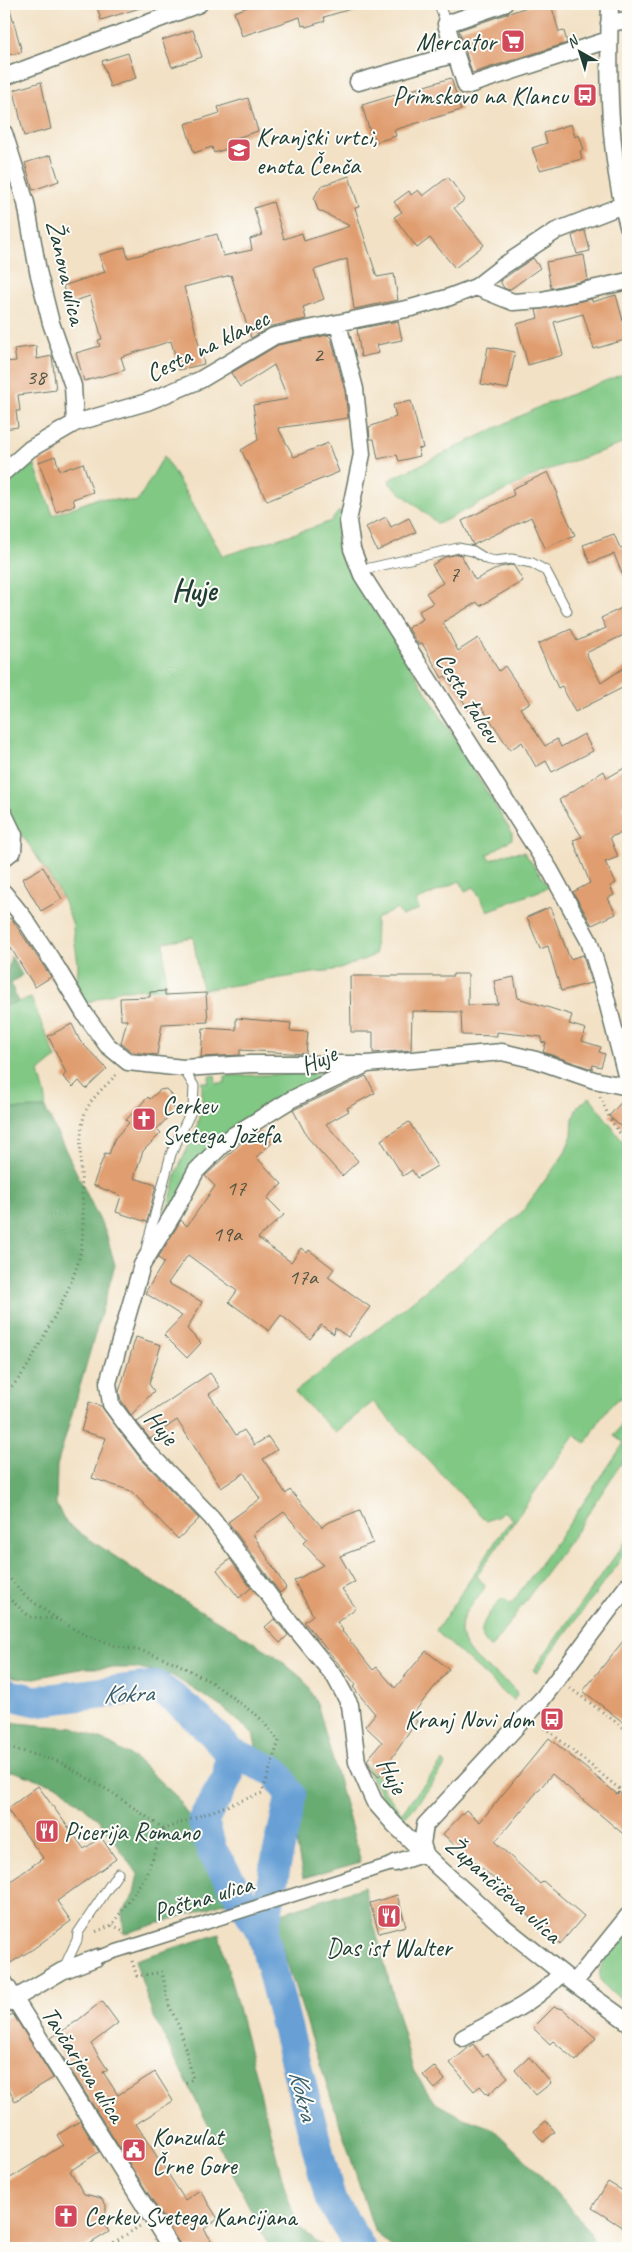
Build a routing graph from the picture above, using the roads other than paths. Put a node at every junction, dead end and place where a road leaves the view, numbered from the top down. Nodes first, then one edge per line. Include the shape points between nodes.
1 (199, 4) edge
2 (440, 4) edge
3 (504, 4) edge
4 (610, 4) edge
5 (628, 20) edge
6 (609, 23) junction
7 (446, 24) junction
8 (608, 40) junction
9 (455, 54) junction
10 (4, 77) edge
11 (358, 82) dead end
12 (4, 133) edge
13 (625, 204) edge
14 (628, 226) edge
15 (628, 281) edge
16 (476, 287) junction
17 (338, 324) junction
18 (75, 423) junction
19 (4, 472) edge
20 (361, 570) junction
21 (568, 610) dead end
22 (4, 814) edge
23 (4, 858) edge
24 (4, 893) edge
25 (367, 1064) junction
26 (183, 1068) junction
27 (628, 1085) edge
28 (142, 1265) junction
29 (628, 1586) edge
30 (425, 1853) junction
31 (395, 1863) joint
32 (118, 1873) dead end
33 (628, 1916) edge
34 (98, 1957) joint
35 (62, 1971) junction
36 (567, 1978) junction
37 (4, 1982) edge
38 (9, 2002) edge
39 (628, 2022) edge
40 (463, 2038) dead end
41 (171, 2248) edge

1 - 10 street
2 - 7 lane
3 - 7 street
4 - 6 street
5 - 6 street
6 - 8 street
7 - 9 street
8 - 9 street via 466,86
8 - 13 street via 611,132
9 - 11 street
12 - 18 street, Žanova ulica via 26,203 51,323 73,386
13 - 14 street
13 - 16 street, Cesta na klanec via 556,231
15 - 16 street via 542,300 513,302
16 - 17 street, Cesta na klanec via 411,308
17 - 18 street, Cesta na klanec via 274,336 200,380 147,402
17 - 20 street, Cesta talcev via 355,389 362,454 348,521 352,549
18 - 19 street, Cesta na klanec via 30,449
20 - 21 lane via 458,548 495,561 511,559 525,562 546,572
20 - 27 street, Cesta talcev via 550,870 589,941
22 - 23 street via 14,835 13,851
24 - 26 street, Huje via 24,918 107,1045 128,1062
25 - 26 street, Huje via 250,1064
25 - 27 street, Huje via 502,1052 594,1080
25 - 28 street, Huje via 292,1099 229,1138 196,1171
26 - 28 lane via 194,1086 193,1107 171,1154
28 - 30 street, Huje via 108,1384 111,1404 148,1452 212,1518 335,1677 350,1705 357,1762 374,1801
29 - 30 street, Župančičeva ulica via 530,1714 425,1825 422,1844
30 - 31 street, Poštna ulica
30 - 36 street, Župančičeva ulica via 504,1927
31 - 34 street, Poštna ulica, bridge
32 - 35 lane via 83,1925
33 - 36 street, Župančičeva ulica
34 - 35 street, Poštna ulica
35 - 38 street, Poštna ulica
36 - 39 street
36 - 40 street, Župančičeva ulica
37 - 38 street, Tavčarjeva ulica
38 - 41 street, Tavčarjeva ulica

